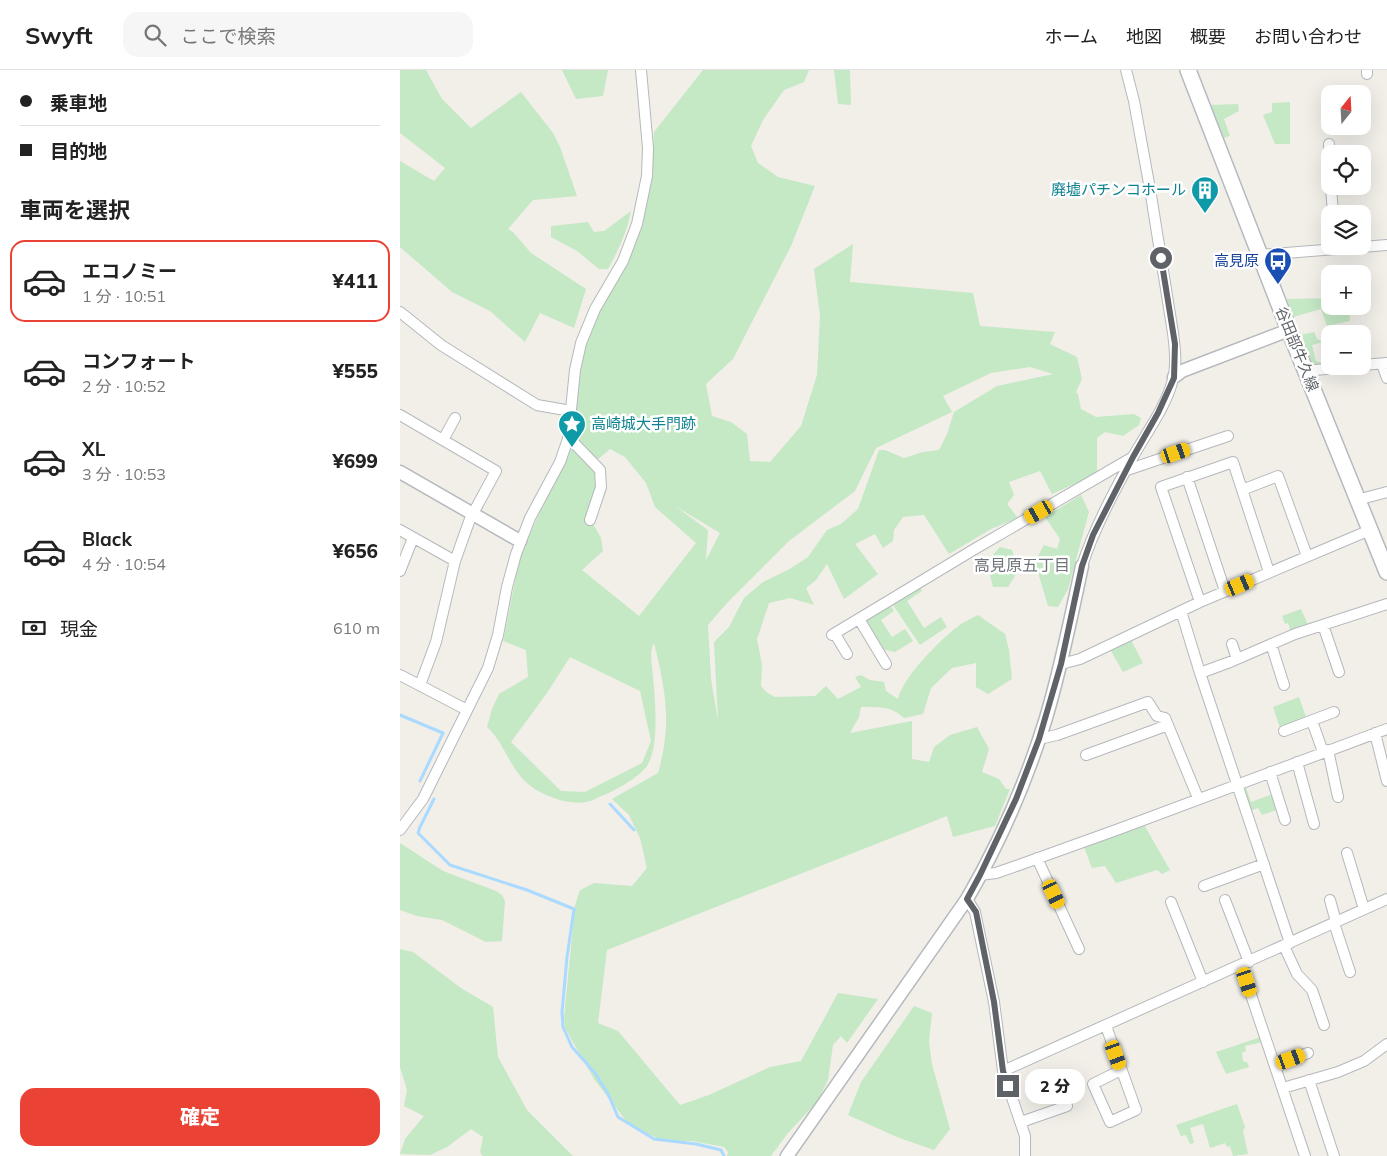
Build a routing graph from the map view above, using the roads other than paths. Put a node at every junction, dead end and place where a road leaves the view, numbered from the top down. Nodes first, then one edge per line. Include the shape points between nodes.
1 (641, 70) edge
2 (1126, 70) edge
3 (1188, 70) edge
4 (1387, 246) edge
5 (1371, 247) edge
6 (1321, 249) edge
7 (1260, 255) junction
8 (400, 312) edge
9 (1289, 330) junction
10 (1384, 363) edge
11 (1371, 364) edge
12 (1321, 369) edge
13 (1306, 370) junction
14 (1174, 378) junction
15 (1387, 378) edge
16 (571, 411) junction
17 (400, 415) edge
18 (455, 418) dead end
19 (1228, 436) dead end
20 (568, 439) junction
21 (443, 440) junction
22 (1133, 457) junction
23 (1127, 470) junction
24 (400, 472) edge
25 (1187, 478) junction
26 (1242, 490) junction
27 (1387, 492) edge
28 (1357, 500) junction
29 (472, 514) junction
30 (590, 520) dead end
31 (400, 530) edge
32 (1370, 530) junction
33 (413, 538) junction
34 (520, 541) junction
35 (1308, 556) junction
36 (456, 562) junction
37 (1082, 566) joint
38 (400, 571) edge
39 (1269, 572) junction
40 (1387, 572) edge
41 (1225, 591) junction
42 (1200, 602) junction
43 (1387, 604) edge
44 (1181, 611) junction
45 (859, 619) junction
46 (1323, 625) junction
47 (1232, 644) dead end
48 (1271, 644) junction
49 (847, 654) dead end
50 (1237, 659) junction
51 (886, 664) dead end
52 (1061, 664) junction
53 (1339, 672) dead end
54 (1200, 673) junction
55 (400, 675) edge
56 (420, 685) junction
57 (1284, 685) dead end
58 (468, 710) junction
59 (1334, 712) dead end
60 (1312, 721) junction
61 (1168, 725) junction
62 (1387, 728) edge
63 (1284, 731) dead end
64 (1376, 733) junction
65 (1039, 739) junction
66 (1326, 751) junction
67 (1086, 755) dead end
68 (1297, 762) junction
69 (1270, 772) junction
70 (1387, 781) edge
71 (1236, 784) junction
72 (1338, 796) dead end
73 (1198, 798) junction
74 (1285, 820) dead end
75 (1314, 824) dead end
76 (400, 830) edge
77 (1347, 853) dead end
78 (1037, 858) junction
79 (1264, 864) junction
80 (980, 875) junction
81 (1204, 886) dead end
82 (967, 899) junction
83 (1387, 899) edge
84 (1225, 900) dead end
85 (1330, 900) dead end
86 (1171, 902) dead end
87 (1364, 910) junction
88 (1335, 923) junction
89 (1287, 944) junction
90 (1079, 949) dead end
91 (1245, 964) junction
92 (1350, 972) dead end
93 (1204, 982) junction
94 (1324, 1025) dead end
95 (1106, 1026) junction
96 (1387, 1044) edge
97 (1308, 1053) dead end
98 (1274, 1065) junction
99 (1122, 1070) junction
100 (1003, 1071) junction
101 (1309, 1080) junction
102 (1283, 1088) junction
103 (1067, 1106) dead end
104 (1021, 1122) junction
105 (787, 1156) edge
106 (1026, 1156) edge
107 (1305, 1156) edge
108 (1334, 1156) edge

1 - 16 street via 648,148 642,207 626,253 595,309 581,343 574,370
2 - 14 street via 1150,189 1173,333
3 - 7 main road, 谷田部牛久線
4 - 5 street
6 - 7 street
7 - 9 main road, 谷田部牛久線
8 - 16 street via 441,345 537,405
9 - 13 main road, 谷田部牛久線
9 - 14 street via 1182,371
10 - 11 street
10 - 15 street
12 - 13 street
13 - 28 main road, 谷田部牛久線
14 - 22 street
16 - 20 street
17 - 21 street
18 - 21 street
19 - 23 street
20 - 30 street via 600,470 601,486
20 - 34 street via 560,462
21 - 29 street via 496,471
22 - 23 street
22 - 45 street
23 - 37 street via 1093,535
24 - 29 street
25 - 26 street via 1233,462
25 - 41 street
25 - 42 street via 1161,487
26 - 35 street via 1278,476
26 - 39 street
27 - 28 street
28 - 32 main road, 谷田部牛久線
29 - 34 street
29 - 36 street
31 - 33 street
32 - 35 street
32 - 40 main road, 谷田部牛久線
33 - 36 street
33 - 38 street
34 - 58 street via 492,656
35 - 39 street
36 - 56 street via 436,642
37 - 52 street
39 - 41 street
41 - 42 street
42 - 44 street
43 - 46 street
44 - 52 street via 1080,659
44 - 54 street
45 - 49 street via 834,634
45 - 51 street
46 - 48 street
46 - 53 street
47 - 50 street
48 - 50 street
48 - 57 street
50 - 54 street
52 - 65 street
54 - 71 street
55 - 56 street
56 - 58 street
58 - 76 street via 423,799
59 - 60 street
60 - 63 street
60 - 66 street
61 - 65 street via 1148,702
61 - 67 street
61 - 73 street
62 - 64 street
64 - 66 street
64 - 70 street
65 - 80 street via 1016,799
66 - 68 street
66 - 72 street
68 - 69 street
68 - 75 street
69 - 71 street
69 - 74 street
71 - 73 street
71 - 79 street
73 - 78 street
77 - 87 street
78 - 80 street via 996,873
78 - 90 street
79 - 81 street
79 - 89 street
80 - 82 street
82 - 100 street via 976,912 994,1002
82 - 105 street
83 - 87 street
84 - 91 street
85 - 88 street
86 - 93 street
87 - 88 street
88 - 89 street
88 - 92 street
89 - 91 street
89 - 94 street via 1297,974 1312,990
91 - 93 street
91 - 98 street
93 - 95 street
95 - 99 street
95 - 100 street
96 - 101 street via 1364,1061
97 - 98 street
98 - 102 street
99 - 99 street via 1136,1110 1110,1122 1093,1084
100 - 104 street
101 - 102 street
101 - 108 street
102 - 107 street
103 - 104 street
104 - 106 street

